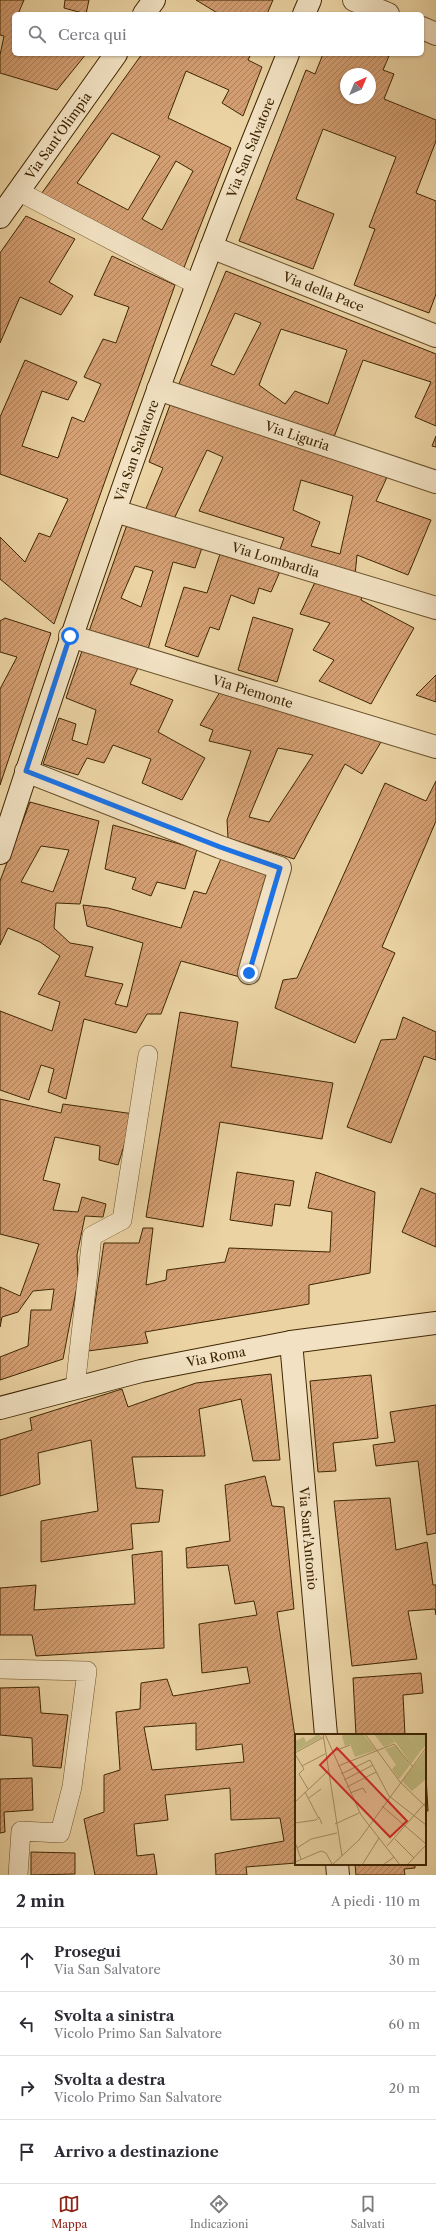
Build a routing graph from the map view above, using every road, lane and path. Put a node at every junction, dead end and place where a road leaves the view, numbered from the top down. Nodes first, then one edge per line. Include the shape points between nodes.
1 (154, 0) edge
2 (310, 0) edge
3 (354, 0) edge
4 (145, 12) edge
5 (305, 12) edge
6 (383, 12) edge
7 (424, 29) edge
8 (436, 34) edge
9 (114, 56) edge
10 (287, 56) edge
11 (9, 191) edge
12 (0, 217) edge
13 (211, 247) junction
14 (197, 285) junction
15 (436, 336) edge
16 (158, 389) junction
17 (436, 482) edge
18 (115, 511) junction
19 (436, 608) edge
20 (70, 636) junction
21 (436, 747) edge
22 (26, 771) junction
23 (0, 853) edge
24 (249, 973) dead end
25 (148, 1054) dead end
26 (436, 1323) edge
27 (291, 1342) junction
28 (75, 1388) junction
29 (0, 1408) edge
30 (0, 1669) edge
31 (326, 1734) edge
32 (337, 1865) edge
33 (18, 1875) edge
34 (338, 1875) edge

1 - 4 street
2 - 5 street
3 - 6 street
7 - 8 street
9 - 11 street, Via Sant'Olimpia
10 - 13 street, Via San Salvatore
11 - 12 street, Via Sant'Olimpia
11 - 14 lane
13 - 14 street, Via San Salvatore
13 - 15 street, Via della Pace
14 - 16 street, Via San Salvatore
16 - 17 street, Via Liguria
16 - 18 street, Via San Salvatore
18 - 19 street, Via Lombardia
18 - 20 street, Via San Salvatore
20 - 21 street, Via Piemonte
20 - 22 street, Via San Salvatore
22 - 23 street, Via San Salvatore
22 - 24 street via 280,868
25 - 28 lane via 122,1220 92,1236
26 - 27 street, Via Roma
27 - 28 street, Via Roma via 141,1371
27 - 31 street, Via Sant'Antonio
28 - 29 street, Via Roma
30 - 33 lane via 87,1671 72,1787 60,1833 21,1831
32 - 34 street

